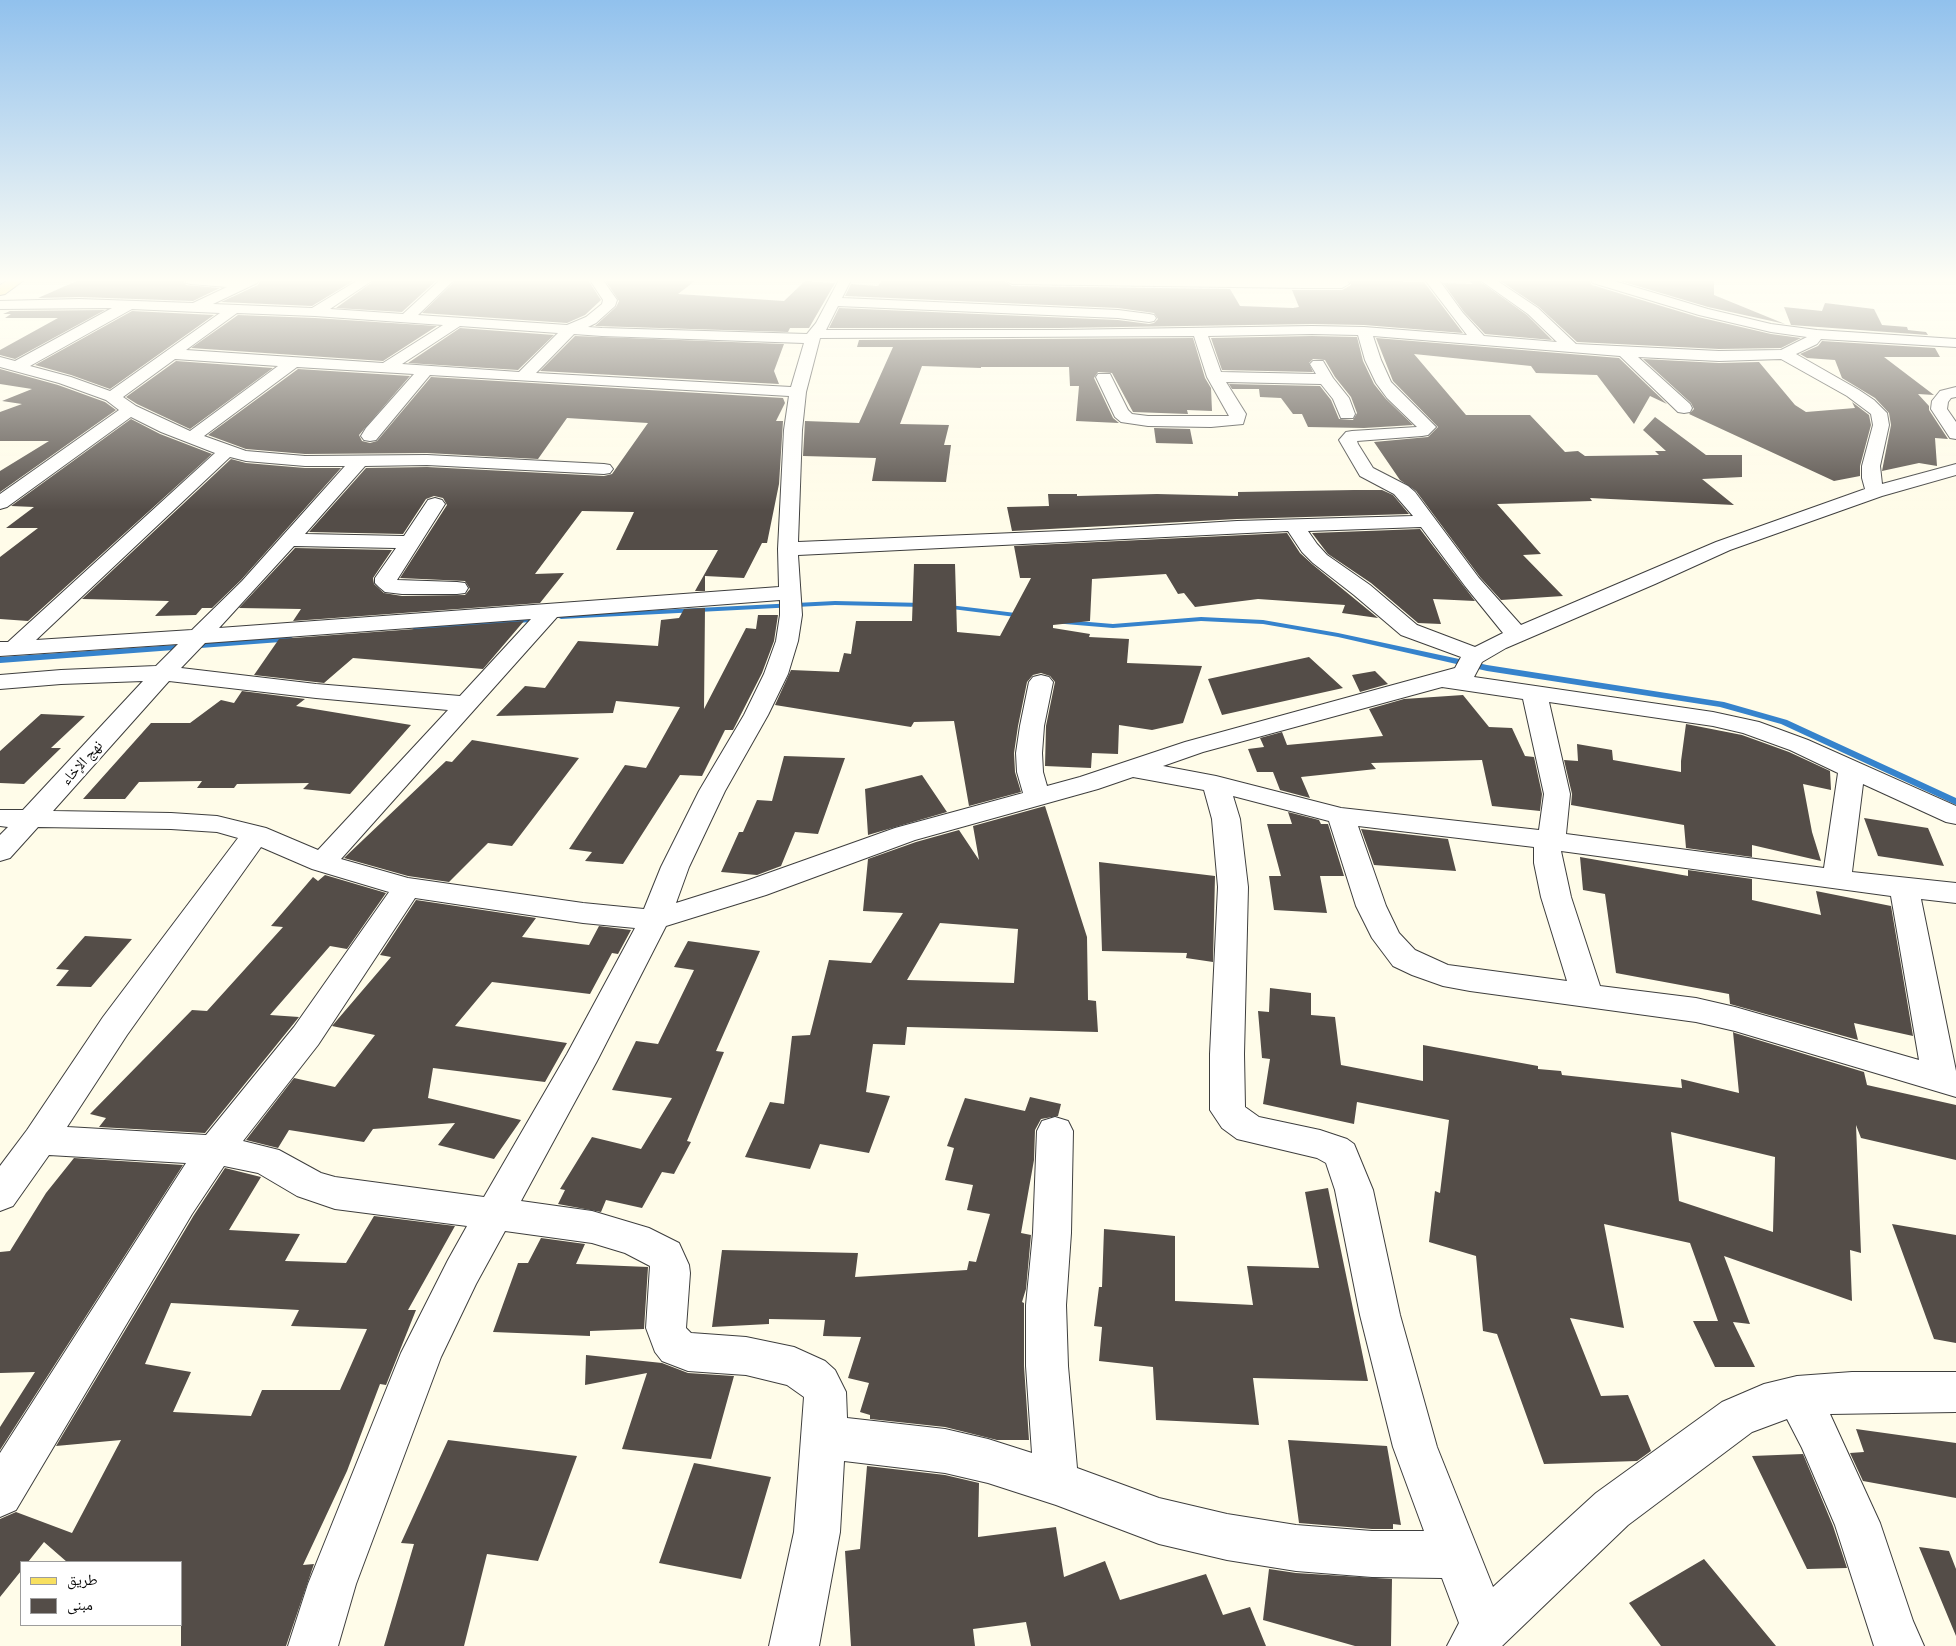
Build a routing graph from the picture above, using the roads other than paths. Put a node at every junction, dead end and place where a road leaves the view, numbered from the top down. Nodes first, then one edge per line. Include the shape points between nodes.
1 (23, 357) edge
2 (167, 357) edge
3 (214, 357) edge
4 (403, 357) edge
5 (543, 357) edge
6 (807, 357) edge
7 (1208, 357) edge
8 (1372, 357) edge
9 (1629, 357) edge
10 (1789, 357) edge
11 (1316, 360) dead end
12 (293, 362) junction
13 (8, 364) edge
14 (386, 368) junction
15 (425, 370) junction
16 (523, 377) junction
17 (1104, 377) dead end
18 (1215, 378) junction
19 (1326, 379) junction
20 (798, 392) junction
21 (1956, 392) edge
22 (112, 397) junction
23 (1684, 408) dead end
24 (130, 410) junction
25 (1347, 414) dead end
26 (1956, 434) edge
27 (370, 436) dead end
28 (191, 438) junction
29 (227, 451) junction
30 (360, 460) junction
31 (604, 469) dead end
32 (1956, 469) edge
33 (1875, 492) junction
34 (0, 504) edge
35 (435, 504) dead end
36 (1426, 521) junction
37 (1295, 526) junction
38 (290, 540) junction
39 (410, 542) junction
40 (788, 549) junction
41 (457, 588) dead end
42 (789, 599) junction
43 (552, 610) junction
44 (1517, 635) junction
45 (200, 636) junction
46 (7, 649) edge
47 (1464, 666) junction
48 (163, 673) junction
49 (0, 682) edge
50 (1042, 682) dead end
51 (1534, 693) junction
52 (465, 704) junction
53 (1132, 769) junction
54 (1852, 769) junction
55 (1216, 784) junction
56 (1037, 796) junction
57 (1341, 816) junction
58 (1956, 816) edge
59 (33, 817) junction
60 (0, 818) edge
61 (256, 834) junction
62 (1548, 840) junction
63 (0, 852) edge
64 (322, 863) junction
65 (1837, 878) junction
66 (407, 887) junction
67 (1904, 888) junction
68 (1956, 893) edge
69 (655, 919) junction
70 (1587, 995) junction
71 (1948, 1082) edge
72 (1054, 1131) dead end
73 (40, 1140) junction
74 (215, 1150) junction
75 (0, 1195) edge
76 (496, 1214) junction
77 (1797, 1396) junction
78 (1954, 1397) edge
79 (824, 1438) junction
80 (1056, 1483) junction
81 (0, 1494) edge
82 (1456, 1555) junction
83 (1478, 1637) edge
84 (313, 1646) edge
85 (794, 1646) edge
86 (1899, 1646) edge

1 - 13 street
2 - 22 street
3 - 12 street
4 - 14 street
5 - 16 street
6 - 20 street
7 - 18 street
8 - 36 street via 1393,395 1427,427 1414,432 1352,436 1348,440 1366,472 1401,490
9 - 23 street
10 - 33 street via 1853,393 1878,414 1881,425 1871,466
11 - 19 street
12 - 14 street
12 - 28 street
13 - 22 street
14 - 15 street
15 - 16 street
15 - 27 street
16 - 20 street
17 - 18 street via 1121,413 1127,418 1237,420 1238,414
18 - 19 street
19 - 25 street via 1342,398
20 - 40 street via 793,430
21 - 26 street via 1946,394 1939,409
22 - 24 street
24 - 28 street
24 - 34 street
28 - 29 street
29 - 30 street via 277,459
29 - 46 street
30 - 31 street
30 - 38 street, نهج الإخاء
32 - 33 street
33 - 44 street via 1723,546
35 - 39 street
36 - 37 street
36 - 44 street
37 - 40 street
37 - 47 street via 1320,559 1409,630 1441,644
38 - 39 street
38 - 45 street, نهج الإخاء
39 - 41 street via 386,578 388,585
40 - 42 street
42 - 43 street
42 - 69 street via 787,641 776,674 712,791 675,866
43 - 45 street
43 - 52 street
44 - 47 street via 1498,643
45 - 46 street
45 - 48 street, نهج الإخاء
47 - 51 street
47 - 53 street via 1194,747
48 - 49 street
48 - 52 street
48 - 59 street, نهج الإخاء
50 - 56 street via 1029,753
51 - 54 street via 1750,727
51 - 62 street via 1557,794 1554,826
52 - 64 street
53 - 55 street
53 - 56 street
54 - 58 street
54 - 65 street
55 - 57 street
55 - 82 street via 1226,819 1233,887 1228,1110 1250,1129 1320,1144 1341,1154 1354,1190 1380,1315 1415,1447
56 - 69 street via 905,834 756,888
57 - 62 street
57 - 70 street via 1371,906 1387,938 1404,958 1443,975
59 - 60 street
59 - 61 street via 217,824
59 - 63 street, نهج الإخاء
61 - 64 street
61 - 73 street via 116,1026
62 - 65 street
62 - 70 street via 1548,863 1556,897
64 - 66 street
65 - 67 street
66 - 69 street via 583,913
66 - 74 street via 306,1036
67 - 68 street
67 - 71 street
69 - 76 street
70 - 71 street via 1696,1010 1735,1019
72 - 80 street via 1052,1233 1046,1306
73 - 74 street
73 - 75 street
74 - 76 street via 266,1160 310,1185 335,1193
74 - 81 street
76 - 79 street via 592,1226 635,1240 664,1255 670,1273 666,1328 670,1339 688,1352 746,1356 794,1367 810,1375 825,1392
76 - 84 street via 462,1272 422,1353 335,1576
77 - 78 street via 1852,1392
77 - 83 street via 1737,1417 1612,1509
77 - 86 street via 1818,1433 1857,1523
79 - 80 street via 945,1451
79 - 85 street via 812,1568
80 - 82 street via 1160,1520 1227,1537 1296,1548 1372,1554
82 - 83 street

